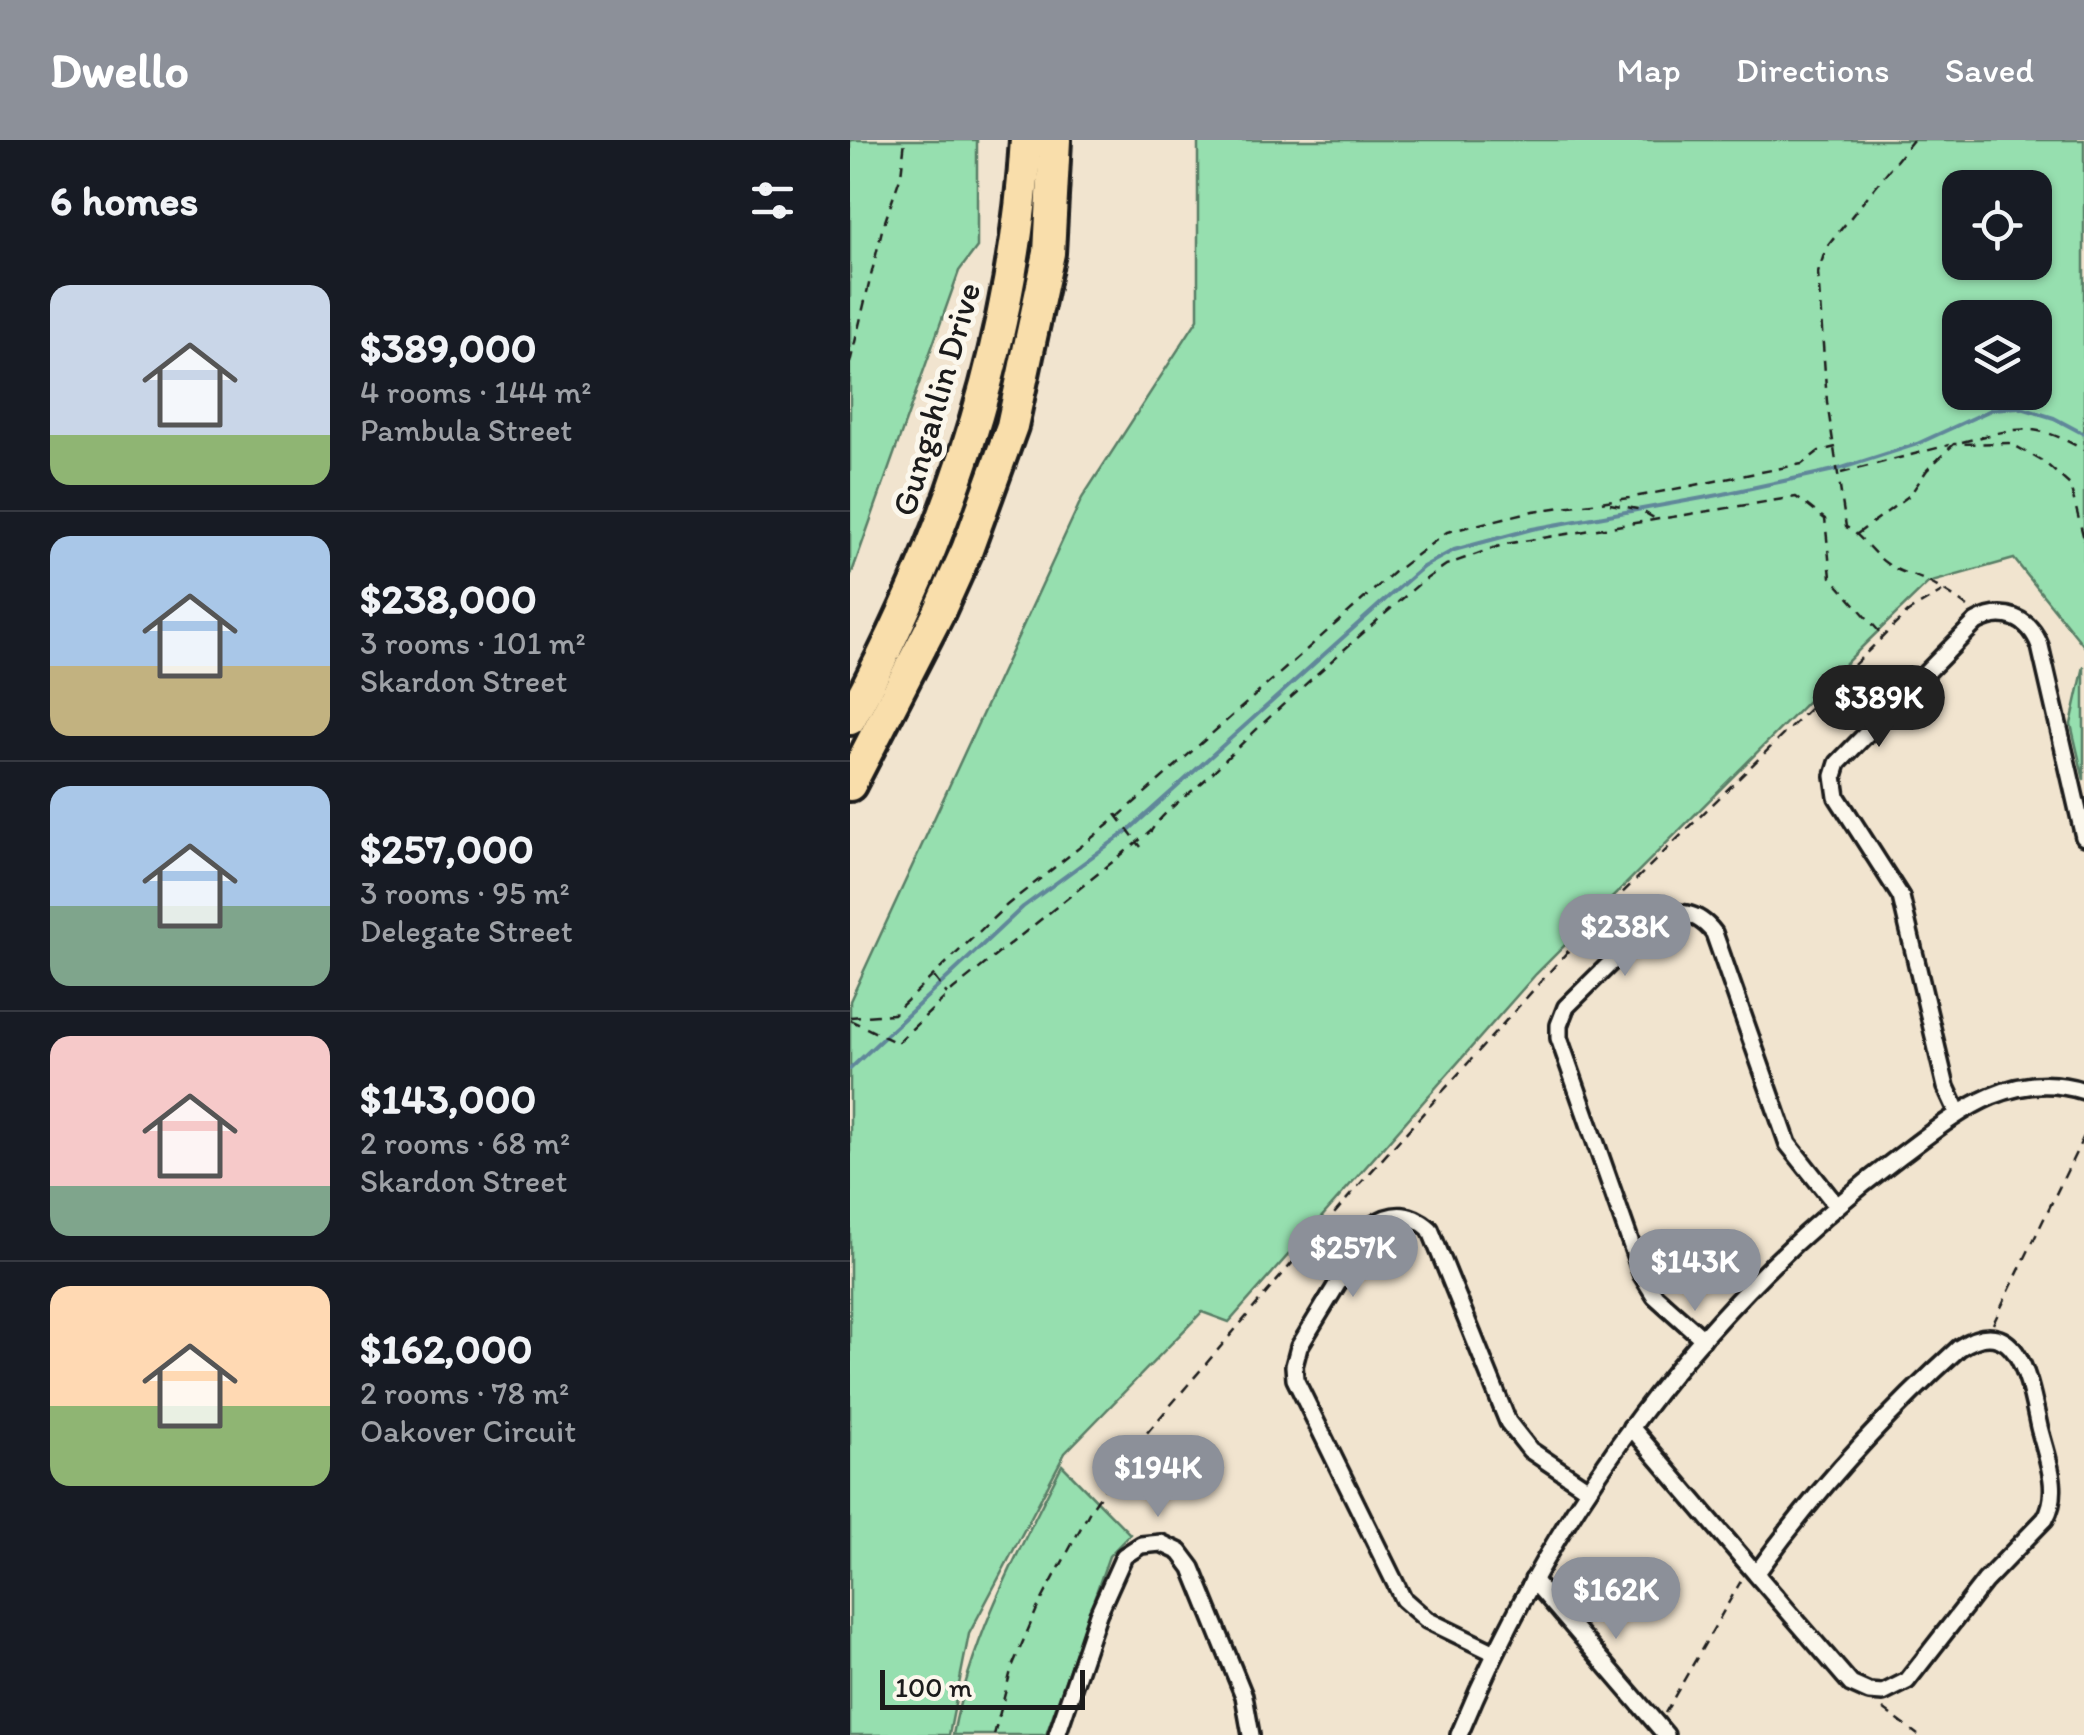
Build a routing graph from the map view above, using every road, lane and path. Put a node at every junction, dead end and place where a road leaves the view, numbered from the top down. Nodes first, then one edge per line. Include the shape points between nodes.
1 (905, 140) edge
2 (1010, 140) edge
3 (1026, 140) edge
4 (1055, 140) edge
5 (1071, 140) edge
6 (1913, 140) edge
7 (1049, 253) junction
8 (992, 354) junction
9 (850, 364) edge
10 (1954, 444) junction
11 (1836, 448) junction
12 (2084, 450) edge
13 (1839, 474) junction
14 (1604, 502) junction
15 (1654, 518) junction
16 (1858, 534) junction
17 (2084, 540) edge
18 (1942, 592) junction
19 (1982, 618) junction
20 (1884, 636) junction
21 (850, 720) edge
22 (850, 784) edge
23 (1117, 816) junction
24 (2084, 837) edge
25 (1136, 840) junction
26 (1141, 847) dead end
27 (934, 977) junction
28 (948, 995) junction
29 (850, 1019) edge
30 (2084, 1091) edge
31 (1958, 1114) junction
32 (2084, 1136) edge
33 (1837, 1206) junction
34 (1703, 1338) junction
35 (1986, 1338) junction
36 (1630, 1427) junction
37 (1588, 1488) junction
38 (1756, 1574) junction
39 (1533, 1580) junction
40 (1495, 1653) junction
41 (1876, 1693) junction
42 (1664, 1734) edge
43 (994, 1735) edge
44 (1057, 1735) edge
45 (1251, 1735) edge
46 (1459, 1735) edge
47 (1918, 1735) edge

1 - 9 path
2 - 8 highway
3 - 8 highway, Gungahlin Drive via 1016,242
4 - 7 highway, Gungahlin Drive
5 - 7 highway
6 - 11 path via 1826,248 1818,272
7 - 22 highway, Gungahlin Drive via 1012,426 978,520 939,612
8 - 21 highway, Gungahlin Drive via 936,538
10 - 12 path via 2040,428
10 - 13 path
10 - 16 path via 1910,495
10 - 17 path via 2010,443 2044,462 2070,486
11 - 13 path
11 - 14 path via 1802,464
13 - 16 path via 1846,527
14 - 15 path
14 - 23 path via 1447,532
15 - 20 path via 1775,499 1806,502 1825,519 1831,576
15 - 25 path via 1505,544 1446,565
16 - 18 path via 1885,562
18 - 19 path
18 - 20 path
19 - 24 street via 2014,617 2038,640
19 - 31 street via 1846,751 1834,776 1838,797 1901,897
20 - 43 path via 1602,914 1128,1455 1037,1609
23 - 25 path
23 - 27 path via 1007,905
25 - 26 path
25 - 28 path
27 - 28 path
27 - 29 path via 894,1014
28 - 29 path via 897,1043
30 - 31 street via 2022,1085
31 - 33 street
32 - 35 path
33 - 34 street
33 - 34 street via 1788,1144 1714,934 1687,913 1654,920 1566,1007 1559,1038 1642,1276
34 - 36 street
35 - 38 street via 1959,1348 1885,1418
35 - 41 street via 2011,1347 2024,1364 2052,1506 1907,1681
36 - 37 street
36 - 38 street
37 - 39 street
37 - 40 street via 1530,1450 1508,1422 1430,1229 1406,1215 1373,1224 1300,1347 1296,1379 1403,1599 1427,1620
38 - 41 street via 1851,1684
38 - 42 path via 1746,1573 1671,1703 1662,1719
39 - 40 street
39 - 42 street
40 - 46 street
41 - 47 path via 1888,1716
44 - 45 street via 1116,1568 1134,1548 1154,1542 1189,1562 1248,1707

